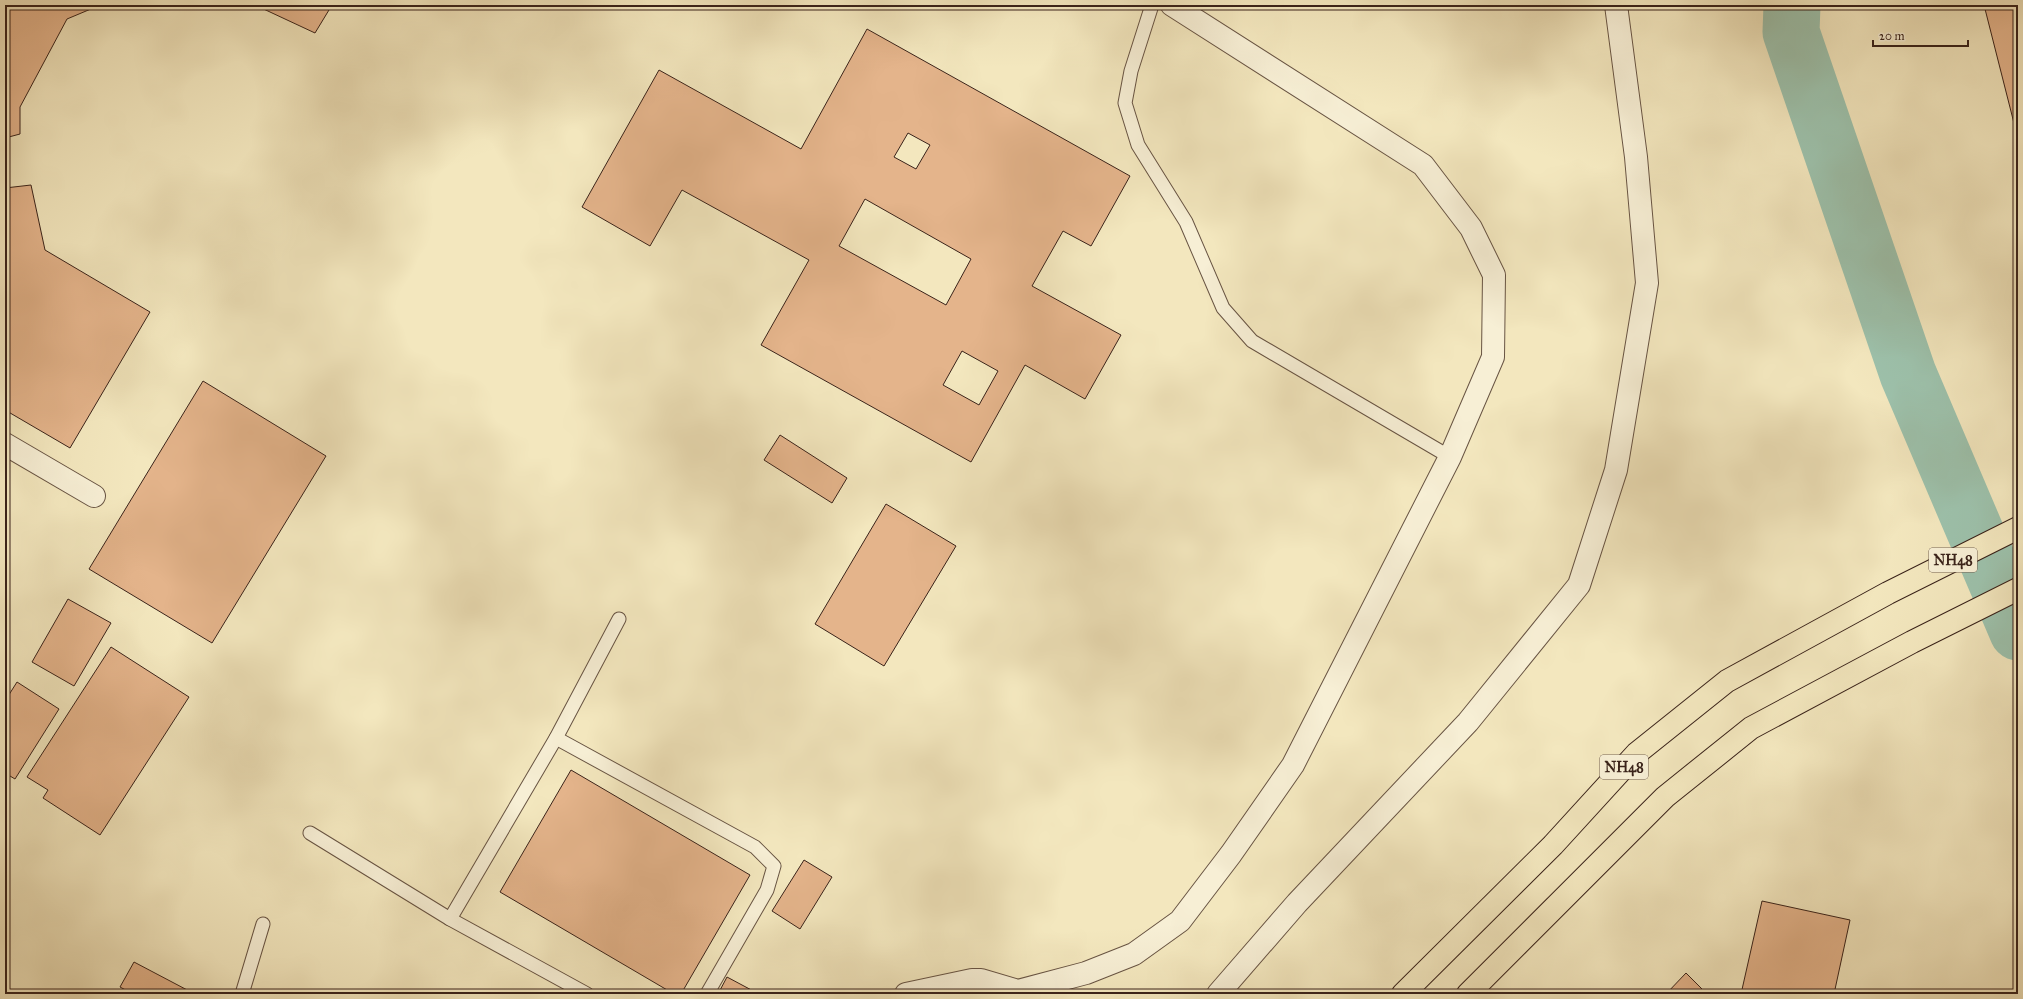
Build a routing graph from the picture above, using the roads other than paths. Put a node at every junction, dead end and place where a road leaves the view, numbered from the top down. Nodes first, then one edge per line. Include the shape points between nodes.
1 (1152, 5) edge
2 (1172, 5) edge
3 (1616, 5) edge
4 (5, 444) edge
5 (1450, 457) junction
6 (94, 496) dead end
7 (2018, 528) edge
8 (2018, 589) edge
9 (619, 619) dead end
10 (556, 738) junction
11 (310, 833) dead end
12 (450, 919) junction
13 (264, 924) dead end
14 (1016, 992) edge
15 (242, 994) edge
16 (587, 994) edge
17 (707, 994) edge
18 (906, 994) edge
19 (1218, 994) edge
20 (1403, 994) edge
21 (1468, 994) edge

1 - 5 lane via 1131,71 1125,103 1138,145 1186,222 1223,308 1252,341
2 - 5 street via 1423,165 1471,228 1494,275 1493,357
3 - 19 street via 1636,157 1647,283 1616,470 1579,585 1468,722 1297,904
4 - 6 street
5 - 14 street via 1293,765 1180,921 1134,954 1086,973
7 - 20 highway, NH48 via 1888,592 1727,681 1637,753 1553,844
8 - 21 highway via 1751,728 1665,797
9 - 10 lane
10 - 12 lane
10 - 17 lane via 755,847 774,866 767,890
11 - 12 lane
12 - 16 lane
13 - 15 lane
14 - 18 street via 981,980 972,980

